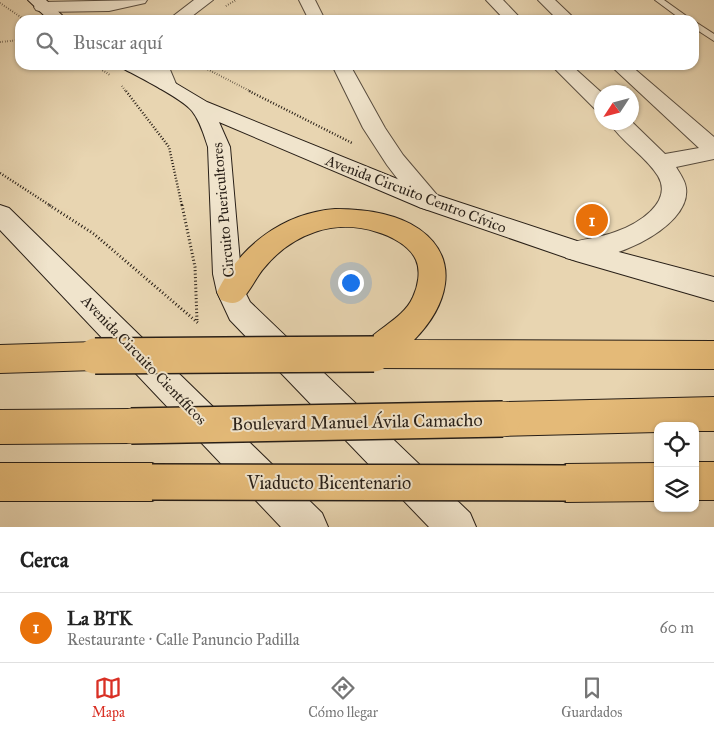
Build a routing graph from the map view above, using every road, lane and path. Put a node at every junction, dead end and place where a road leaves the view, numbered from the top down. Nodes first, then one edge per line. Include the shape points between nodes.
1 (139, 0) edge
2 (205, 0) edge
3 (307, 0) edge
4 (494, 0) edge
5 (546, 0) edge
6 (659, 0) edge
7 (0, 3) edge
8 (39, 3) edge
9 (18, 15) edge
10 (52, 15) edge
11 (182, 15) edge
12 (314, 15) edge
13 (509, 15) edge
14 (562, 15) edge
15 (681, 15) edge
16 (699, 28) edge
17 (714, 38) edge
18 (15, 40) edge
19 (0, 42) edge
20 (101, 70) edge
21 (140, 70) edge
22 (161, 70) edge
23 (209, 70) edge
24 (344, 70) edge
25 (565, 70) edge
26 (625, 70) edge
27 (110, 76) dead end
28 (119, 81) dead end
29 (166, 84) junction
30 (594, 97) edge
31 (200, 106) junction
32 (627, 130) edge
33 (714, 150) edge
34 (395, 160) junction
35 (660, 163) junction
36 (0, 173) edge
37 (428, 201) junction
38 (0, 214) edge
39 (576, 251) junction
40 (714, 290) edge
41 (231, 292) junction
42 (374, 354) junction
43 (714, 355) edge
44 (0, 359) edge
45 (714, 414) edge
46 (0, 427) edge
47 (714, 480) edge
48 (699, 481) edge
49 (0, 482) edge
50 (654, 482) edge
51 (308, 527) edge
52 (456, 527) edge

1 - 8 main road via 109,6
2 - 11 main road
3 - 12 main road
4 - 13 main road
5 - 14 main road
6 - 15 lane
7 - 9 path
8 - 10 main road
16 - 17 lane
18 - 19 path
20 - 27 path
21 - 29 main road, Avenida Circuito Centro Cívico
22 - 29 main road
23 - 34 path via 348,140 376,158
24 - 34 main road
25 - 30 main road
26 - 33 main road
28 - 36 path via 169,147 195,267 197,322 94,234
29 - 31 main road, Avenida Circuito Centro Cívico
31 - 37 main road, Avenida Circuito Centro Cívico
31 - 41 main road, Circuito Puericultores via 219,147 227,274
32 - 35 main road
33 - 35 main road
34 - 37 main road
35 - 39 main road via 672,181 673,199 664,213 624,239
37 - 39 main road, Avenida Circuito Centro Cívico
38 - 51 main road, Avenida Circuito Científicos
39 - 40 main road, Avenida Circuito Centro Cívico
41 - 42 main road via 261,254 281,236 305,224 356,217 383,222 402,230 421,246 432,262 433,284 427,302 415,318
41 - 52 main road, Circuito Puericultores via 240,311
42 - 43 main road
42 - 44 main road, bridge
45 - 46 main road, Boulevard Manuel Ávila Camacho, bridge
47 - 48 main road
49 - 50 main road, Viaducto Bicentenario, bridge

